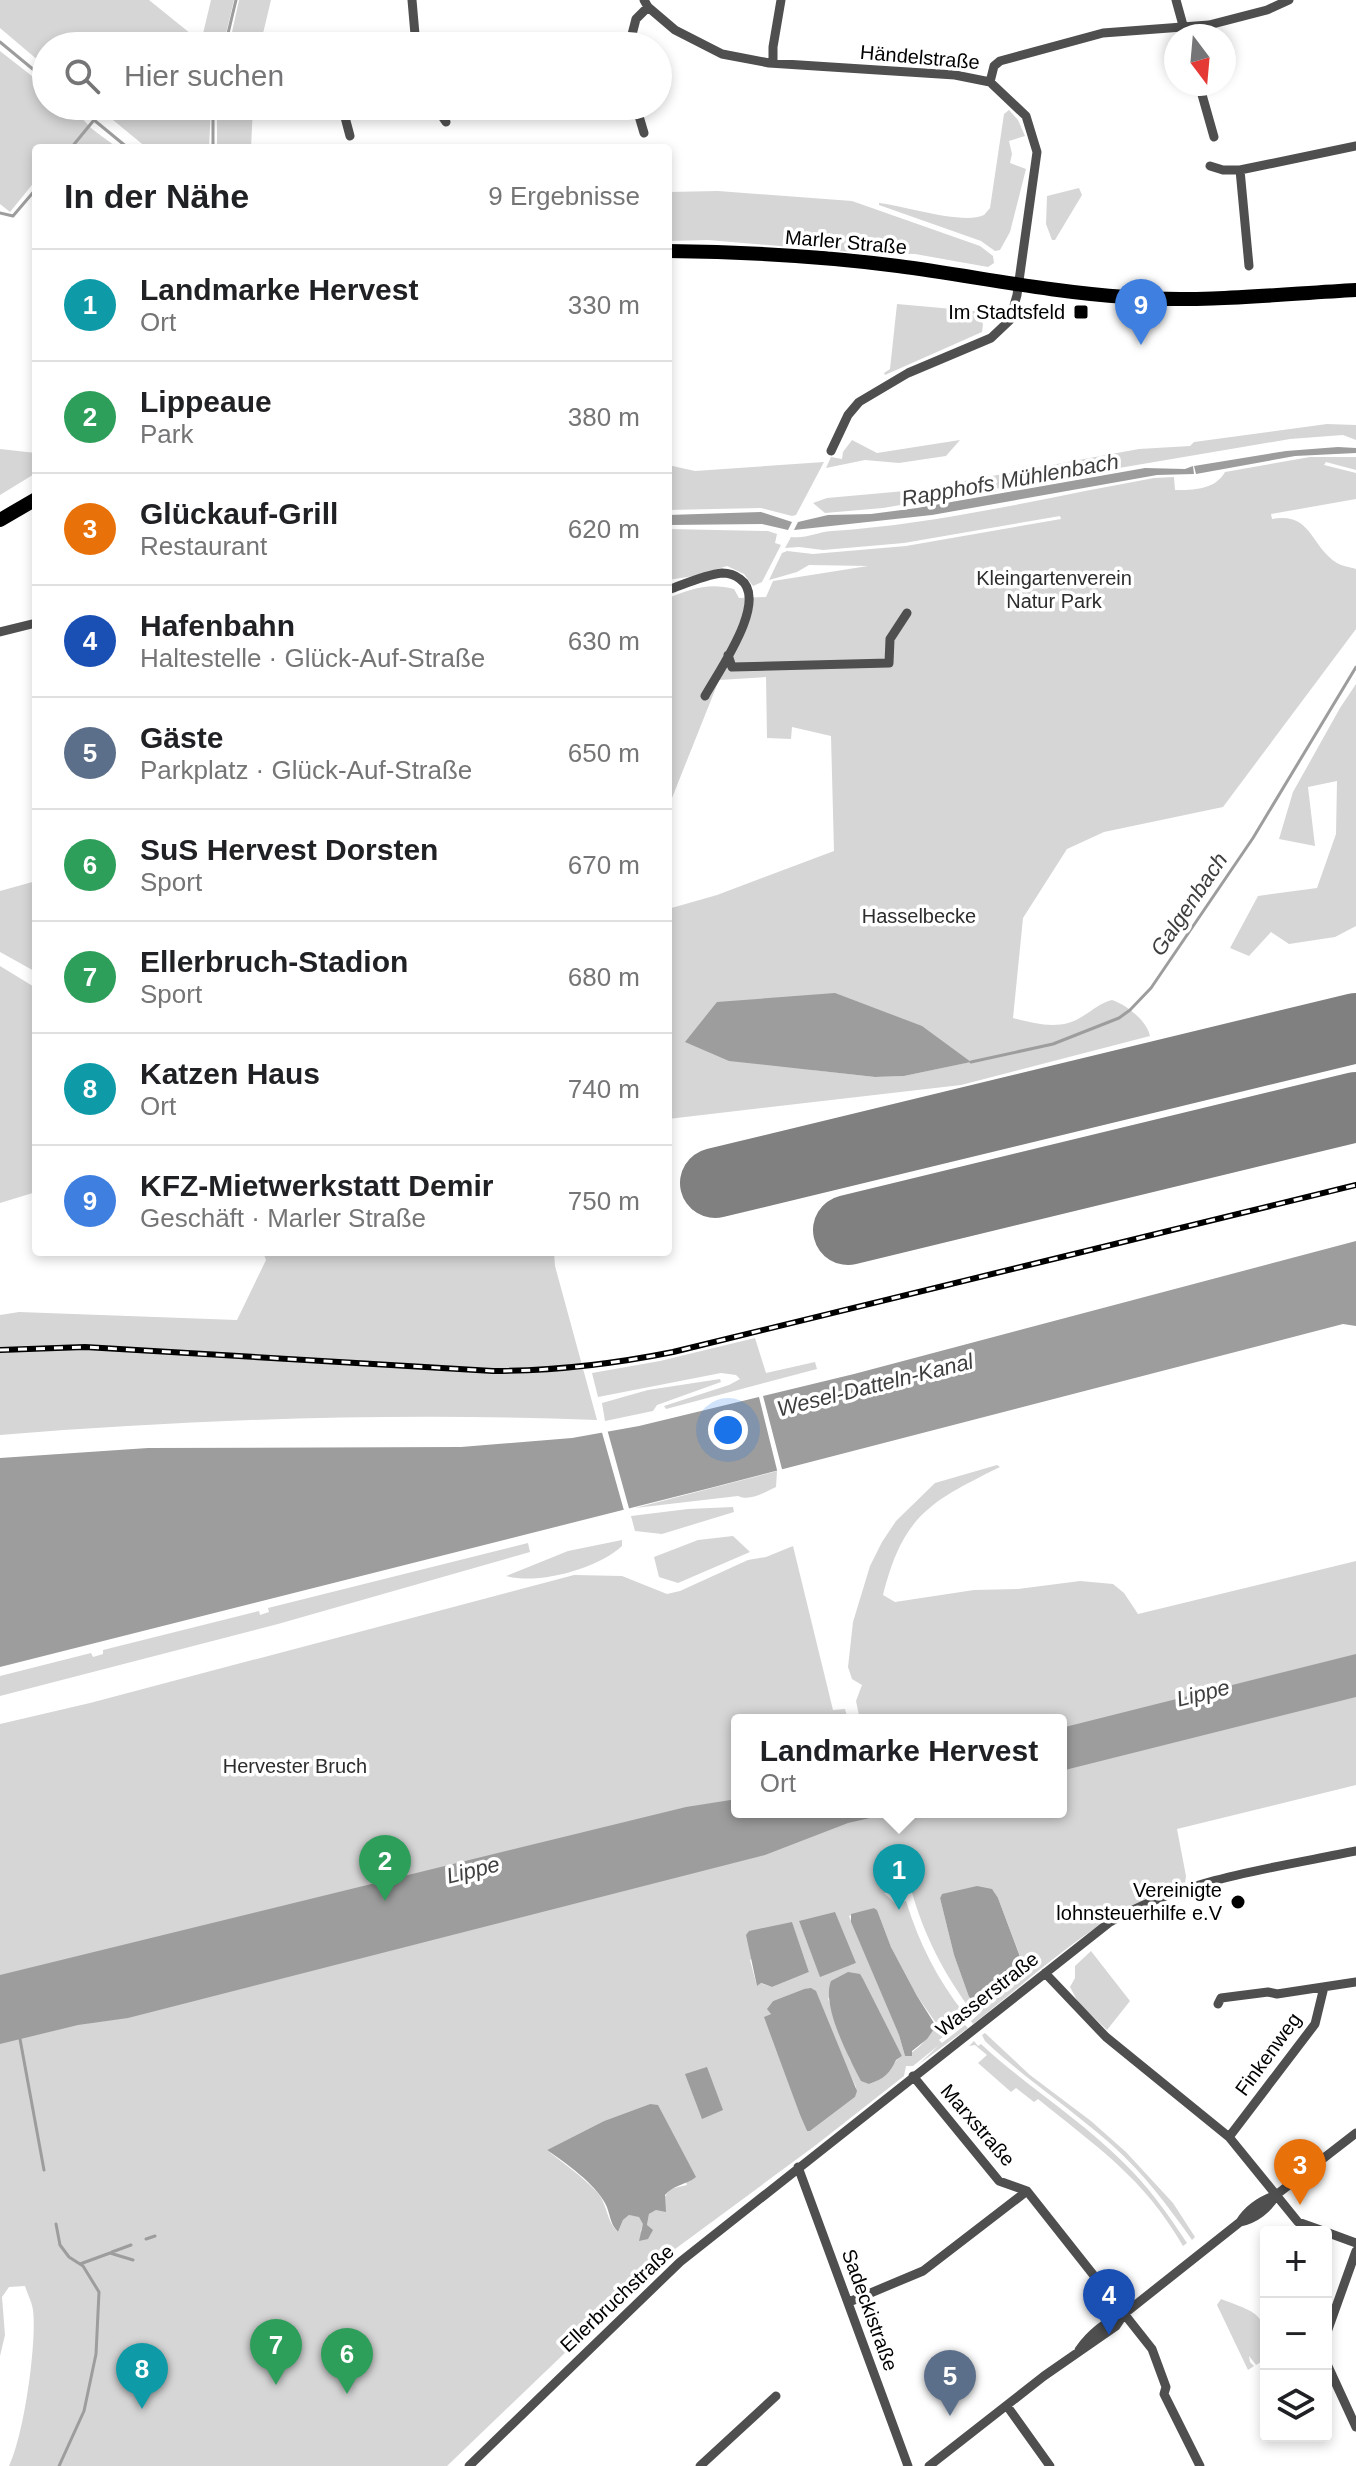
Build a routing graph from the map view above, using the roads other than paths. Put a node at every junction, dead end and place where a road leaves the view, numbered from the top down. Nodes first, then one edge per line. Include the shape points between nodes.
1 (412, 0) edge
2 (781, 0) edge
3 (1176, 0) edge
4 (1289, 0) edge
5 (646, 4) edge
6 (1183, 24) edge
7 (1213, 24) edge
8 (413, 32) edge
9 (633, 32) edge
10 (1164, 32) edge
11 (773, 63) junction
12 (990, 82) junction
13 (1202, 96) edge
14 (346, 120) edge
15 (640, 120) edge
16 (644, 133) dead end
17 (350, 136) dead end
18 (1214, 137) dead end
19 (1356, 146) edge
20 (1210, 166) dead end
21 (1240, 170) junction
22 (672, 251) edge
23 (1249, 266) dead end
24 (1018, 285) junction
25 (1356, 290) edge
26 (831, 451) dead end
27 (32, 501) edge
28 (0, 520) edge
29 (672, 589) edge
30 (907, 613) dead end
31 (32, 624) edge
32 (0, 632) edge
33 (728, 655) junction
34 (705, 696) dead end
35 (1356, 1851) edge
36 (1045, 1973) junction
37 (1356, 1982) edge
38 (1324, 1987) junction
39 (1218, 2004) dead end
40 (913, 2076) junction
41 (1356, 2133) edge
42 (1229, 2137) junction
43 (798, 2167) junction
44 (1027, 2191) junction
45 (1276, 2195) junction
46 (1309, 2226) edge
47 (1332, 2234) edge
48 (1356, 2243) edge
49 (1356, 2251) edge
50 (849, 2302) junction
51 (1124, 2314) junction
52 (1332, 2318) edge
53 (1330, 2370) edge
54 (776, 2396) dead end
55 (1007, 2406) junction
56 (1356, 2427) edge
57 (469, 2466) edge
58 (700, 2466) edge
59 (908, 2466) edge
60 (929, 2466) edge
61 (1050, 2466) edge
62 (1200, 2466) edge

1 - 8 street
2 - 11 street
3 - 6 street
4 - 7 street
5 - 9 street
5 - 11 street, Händelstraße via 675,30 709,49
10 - 12 street via 1103,33 1011,57 994,66
11 - 12 street, Händelstraße
12 - 24 street, Händelstraße via 1026,116 1037,152
13 - 18 street
14 - 17 street
15 - 16 street
19 - 21 street
20 - 21 street
21 - 23 street
22 - 24 main road, Marler Straße via 894,266
24 - 25 main road, Marler Straße via 1131,298
24 - 26 street via 1010,320 991,338 875,391 848,415
27 - 28 main road
29 - 33 street via 722,573 745,583 751,606
30 - 33 street via 890,639 889,663 732,667
31 - 32 street
33 - 34 street
35 - 36 street, Wasserstraße via 1164,1895 1110,1922
36 - 40 street, Wasserstraße
36 - 42 street via 1106,2037
37 - 38 street, Finkenweg
38 - 39 street, Finkenweg via 1221,1998
38 - 42 street, Finkenweg via 1315,2024
40 - 43 street, Wasserstraße
40 - 44 street, Marxstraße via 999,2181
41 - 45 street
42 - 45 street
43 - 50 street, Sadeckistraße
43 - 57 street, Ellerbruchstraße via 680,2262
44 - 50 street via 923,2271
44 - 51 street, Marxstraße
45 - 46 street via 1298,2222
45 - 51 street via 1271,2204 1240,2222
47 - 48 street
49 - 52 street
50 - 59 street, Sadeckistraße
51 - 55 street via 1116,2326
51 - 62 street, Marxstraße via 1152,2349 1164,2394
53 - 56 street
54 - 58 street
55 - 60 street
55 - 61 street

